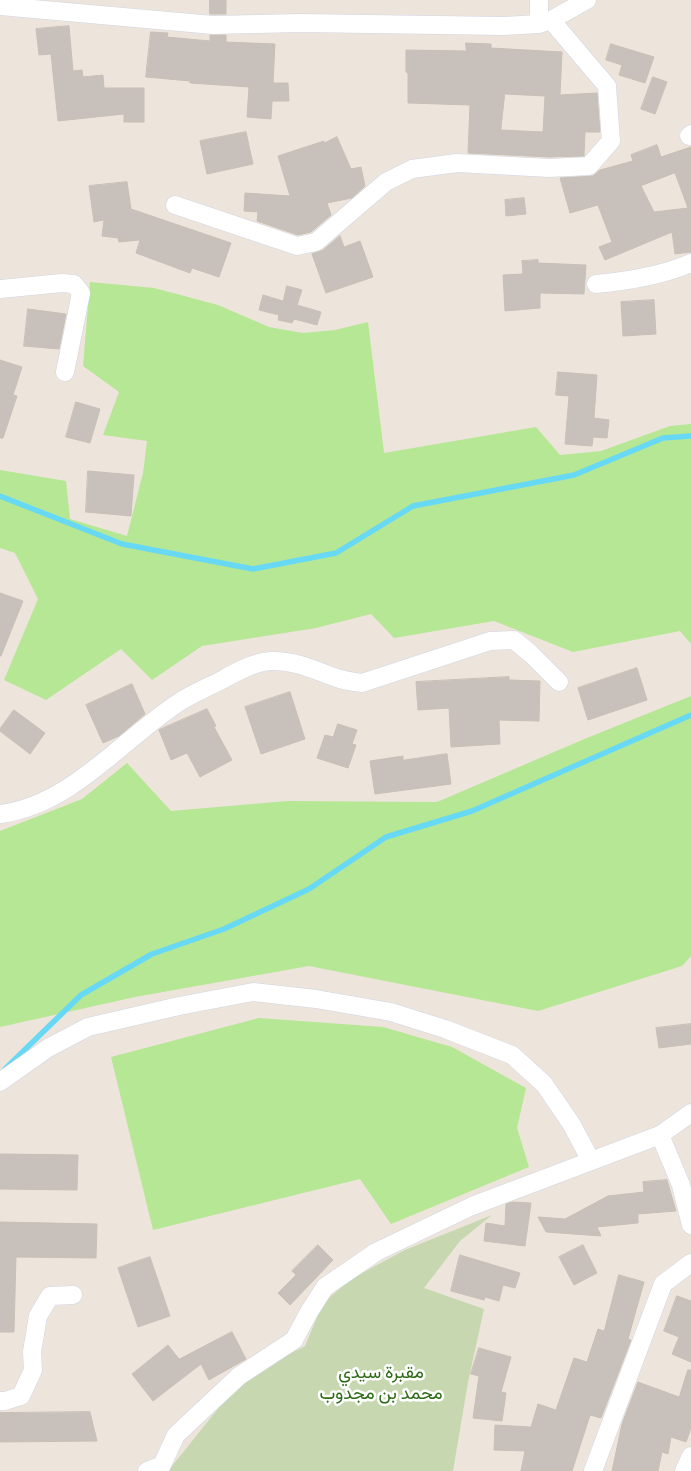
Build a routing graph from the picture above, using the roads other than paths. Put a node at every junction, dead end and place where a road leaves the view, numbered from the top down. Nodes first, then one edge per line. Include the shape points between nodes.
1 (539, 0) edge
2 (587, 0) edge
3 (0, 6) edge
4 (545, 22) junction
5 (174, 206) dead end
6 (691, 264) edge
7 (596, 284) dead end
8 (0, 289) edge
9 (65, 372) dead end
10 (559, 682) dead end
11 (0, 814) edge
12 (0, 1082) edge
13 (691, 1114) edge
14 (660, 1135) junction
15 (591, 1161) junction
16 (691, 1225) edge
17 (691, 1263) edge
18 (74, 1295) dead end
19 (0, 1401) edge
20 (691, 1456) edge
21 (147, 1471) edge
22 (593, 1471) edge
23 (684, 1471) edge

1 - 4 street
2 - 4 street
3 - 4 street via 213,25 504,26
4 - 5 street via 607,86 611,142 589,166 549,168 457,163 412,169 386,182 316,242 297,246
6 - 7 street via 672,272
8 - 9 street via 74,284 81,293
10 - 11 street via 514,640 490,641 362,683 295,662 270,661 244,668 181,701 65,790 41,803
12 - 15 street via 48,1048 88,1027 253,992 316,999 391,1012 512,1055 544,1084 572,1125
13 - 14 street
14 - 15 street
14 - 16 street via 681,1185
15 - 21 street via 472,1206 376,1252 325,1287 294,1340 239,1376 176,1435 162,1465
17 - 22 street via 663,1284
18 - 19 street via 50,1296 38,1316 32,1352 33,1370 21,1396
20 - 23 street

